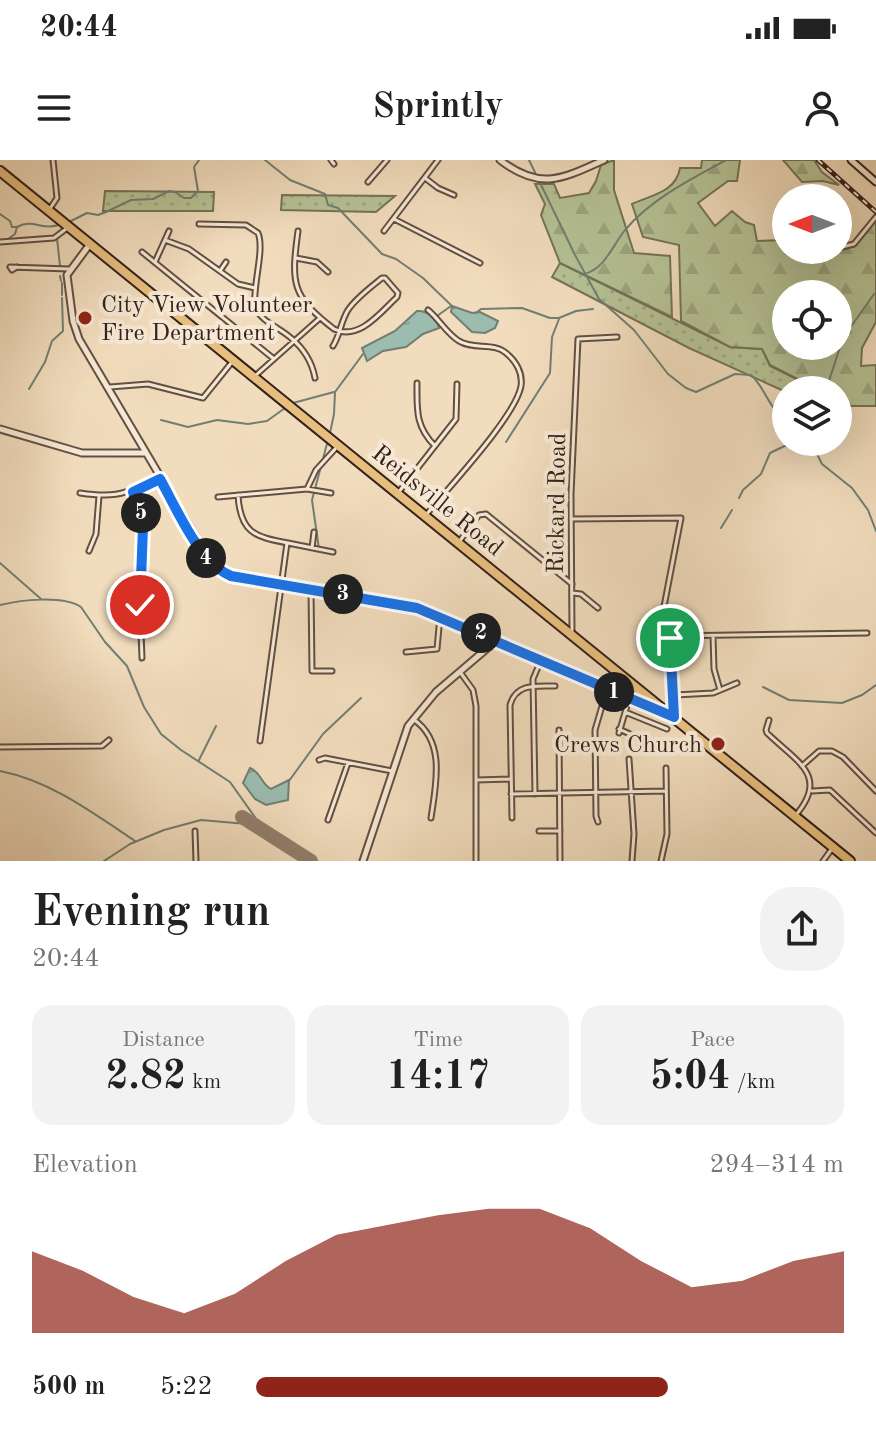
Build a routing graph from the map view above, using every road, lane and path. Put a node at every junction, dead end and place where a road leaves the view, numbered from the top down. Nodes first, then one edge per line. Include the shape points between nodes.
1 (53, 160) edge
2 (387, 160) edge
3 (438, 160) edge
4 (500, 160) edge
5 (604, 160) edge
6 (851, 160) edge
7 (0, 171) edge
8 (425, 178) junction
9 (368, 182) dead end
10 (876, 182) edge
11 (454, 195) dead end
12 (49, 210) junction
13 (876, 217) edge
14 (394, 219) junction
15 (199, 224) dead end
16 (69, 226) junction
17 (169, 231) dead end
18 (298, 231) dead end
19 (384, 231) dead end
20 (165, 240) junction
21 (0, 242) edge
22 (91, 243) junction
23 (852, 244) edge
24 (142, 252) dead end
25 (296, 258) junction
26 (155, 262) junction
27 (226, 262) dead end
28 (480, 263) dead end
29 (17, 267) dead end
30 (69, 269) junction
31 (220, 271) junction
32 (328, 272) dead end
33 (255, 288) junction
34 (428, 310) dead end
35 (320, 318) junction
36 (340, 332) junction
37 (617, 337) dead end
38 (294, 341) junction
39 (333, 346) dead end
40 (234, 359) junction
41 (274, 359) junction
42 (255, 376) junction
43 (315, 378) dead end
44 (417, 383) dead end
45 (457, 384) dead end
46 (107, 387) junction
47 (0, 429) edge
48 (339, 445) junction
49 (435, 446) junction
50 (145, 453) junction
51 (160, 479) junction
52 (307, 489) junction
53 (133, 492) junction
54 (80, 493) dead end
55 (331, 493) dead end
56 (398, 493) junction
57 (238, 495) junction
58 (99, 496) junction
59 (218, 497) dead end
60 (426, 515) junction
61 (571, 519) junction
62 (314, 532) dead end
63 (459, 542) junction
64 (287, 543) junction
65 (312, 548) junction
66 (89, 551) dead end
67 (333, 552) dead end
68 (281, 584) junction
69 (572, 584) junction
70 (311, 589) junction
71 (572, 593) junction
72 (598, 608) dead end
73 (440, 616) junction
74 (867, 633) dead end
75 (572, 634) junction
76 (670, 636) junction
77 (713, 636) junction
78 (497, 640) junction
79 (406, 652) dead end
80 (142, 658) dead end
81 (541, 660) junction
82 (332, 671) dead end
83 (460, 672) junction
84 (737, 683) dead end
85 (534, 686) junction
86 (555, 686) dead end
87 (607, 689) junction
88 (720, 690) junction
89 (674, 695) junction
90 (629, 699) junction
91 (625, 712) junction
92 (674, 717) junction
93 (413, 719) junction
94 (769, 720) dead end
95 (667, 729) dead end
96 (559, 730) dead end
97 (109, 740) dead end
98 (260, 741) dead end
99 (654, 745) dead end
100 (0, 747) edge
101 (629, 759) dead end
102 (319, 760) dead end
103 (348, 762) junction
104 (802, 766) junction
105 (666, 768) dead end
106 (392, 771) junction
107 (511, 779) junction
108 (476, 780) junction
109 (666, 791) junction
110 (812, 791) junction
111 (876, 791) edge
112 (630, 792) junction
113 (560, 793) junction
114 (595, 793) junction
115 (511, 794) junction
116 (535, 794) junction
117 (795, 816) junction
118 (431, 818) dead end
119 (512, 818) dead end
120 (328, 820) dead end
121 (598, 822) dead end
122 (195, 831) dead end
123 (539, 831) dead end
124 (560, 831) junction
125 (876, 833) edge
126 (833, 847) junction
127 (196, 861) edge
128 (363, 861) edge
129 (476, 861) edge
130 (560, 861) edge
131 (632, 861) edge
132 (661, 861) edge
133 (823, 861) edge
134 (850, 861) edge

1 - 12 street via 57,198
2 - 9 street
3 - 8 street
4 - 5 street via 529,178 549,180
6 - 10 street
7 - 12 highway, Reidsville Road
8 - 11 street
8 - 14 street
12 - 16 highway, Reidsville Road
13 - 23 street
14 - 19 street
14 - 28 street
15 - 33 street via 246,225 256,231 261,245
16 - 21 street via 54,238
16 - 22 highway, Reidsville Road
17 - 20 street
18 - 25 street
20 - 26 street
20 - 31 street
22 - 30 street
22 - 40 highway, Reidsville Road
24 - 26 street
25 - 32 street via 317,262
25 - 35 street via 295,286
26 - 41 street
27 - 31 street
29 - 30 street
30 - 46 street via 74,326
31 - 33 street
33 - 38 street via 257,313
34 - 60 street via 459,341 506,353 521,380 508,414
35 - 36 street
35 - 38 street
36 - 36 street via 348,310 385,278 397,297 361,329
36 - 39 street
37 - 61 street, Rickard Road via 578,339
38 - 41 street
38 - 43 street via 309,359
40 - 42 highway, Reidsville Road
40 - 46 street via 203,398 145,384
41 - 42 street
42 - 48 highway, Reidsville Road
44 - 49 street via 418,423
45 - 49 street via 456,419
46 - 50 street
47 - 50 street via 82,453
48 - 52 street
48 - 56 highway, Reidsville Road
49 - 56 street
50 - 51 street
51 - 53 street
51 - 68 street via 213,566 231,576
52 - 55 street
52 - 57 street
53 - 58 street
53 - 80 street via 143,527
54 - 58 street
56 - 60 highway, Reidsville Road
57 - 59 street
57 - 64 street via 239,514 249,531
58 - 66 street
60 - 63 highway, Reidsville Road
61 - 69 street, Rickard Road
61 - 76 street via 681,518 662,611
62 - 65 street
63 - 69 street via 479,515 486,514
63 - 75 highway, Reidsville Road
64 - 65 street
64 - 68 street
65 - 67 street
68 - 70 street
68 - 98 street
69 - 71 street, Rickard Road
70 - 73 street
70 - 82 street via 312,671
71 - 72 street
71 - 75 street, Rickard Road
73 - 78 street
73 - 79 street via 437,649
74 - 77 street
75 - 92 highway, Reidsville Road
76 - 77 street
76 - 89 street
77 - 88 street
78 - 81 street
78 - 83 street
81 - 85 street
81 - 87 street
83 - 93 street
83 - 108 street via 475,696
84 - 88 street
85 - 86 street
85 - 107 street via 519,689 510,703
85 - 116 street
87 - 90 street
87 - 114 street via 595,730
88 - 89 street
89 - 92 street
90 - 91 street
90 - 92 street
91 - 95 street
91 - 99 street via 619,731
92 - 117 highway, Reidsville Road
93 - 106 street
93 - 118 street via 428,732 435,751
94 - 104 street via 767,733
96 - 113 street
97 - 100 street via 93,747
101 - 112 street
102 - 103 street
103 - 106 street
103 - 120 street
104 - 110 street
104 - 111 street via 819,751 835,752
105 - 109 street
106 - 128 street
107 - 108 street
107 - 115 street
108 - 129 street
109 - 112 street
109 - 132 street via 667,834
110 - 117 street
110 - 125 street via 830,790
112 - 114 street
112 - 131 street
113 - 114 street
113 - 116 street
113 - 124 street
114 - 121 street
115 - 116 street
115 - 119 street
117 - 126 highway, Reidsville Road
122 - 127 street
123 - 124 street
124 - 130 street
126 - 133 street
126 - 134 highway, Reidsville Road

